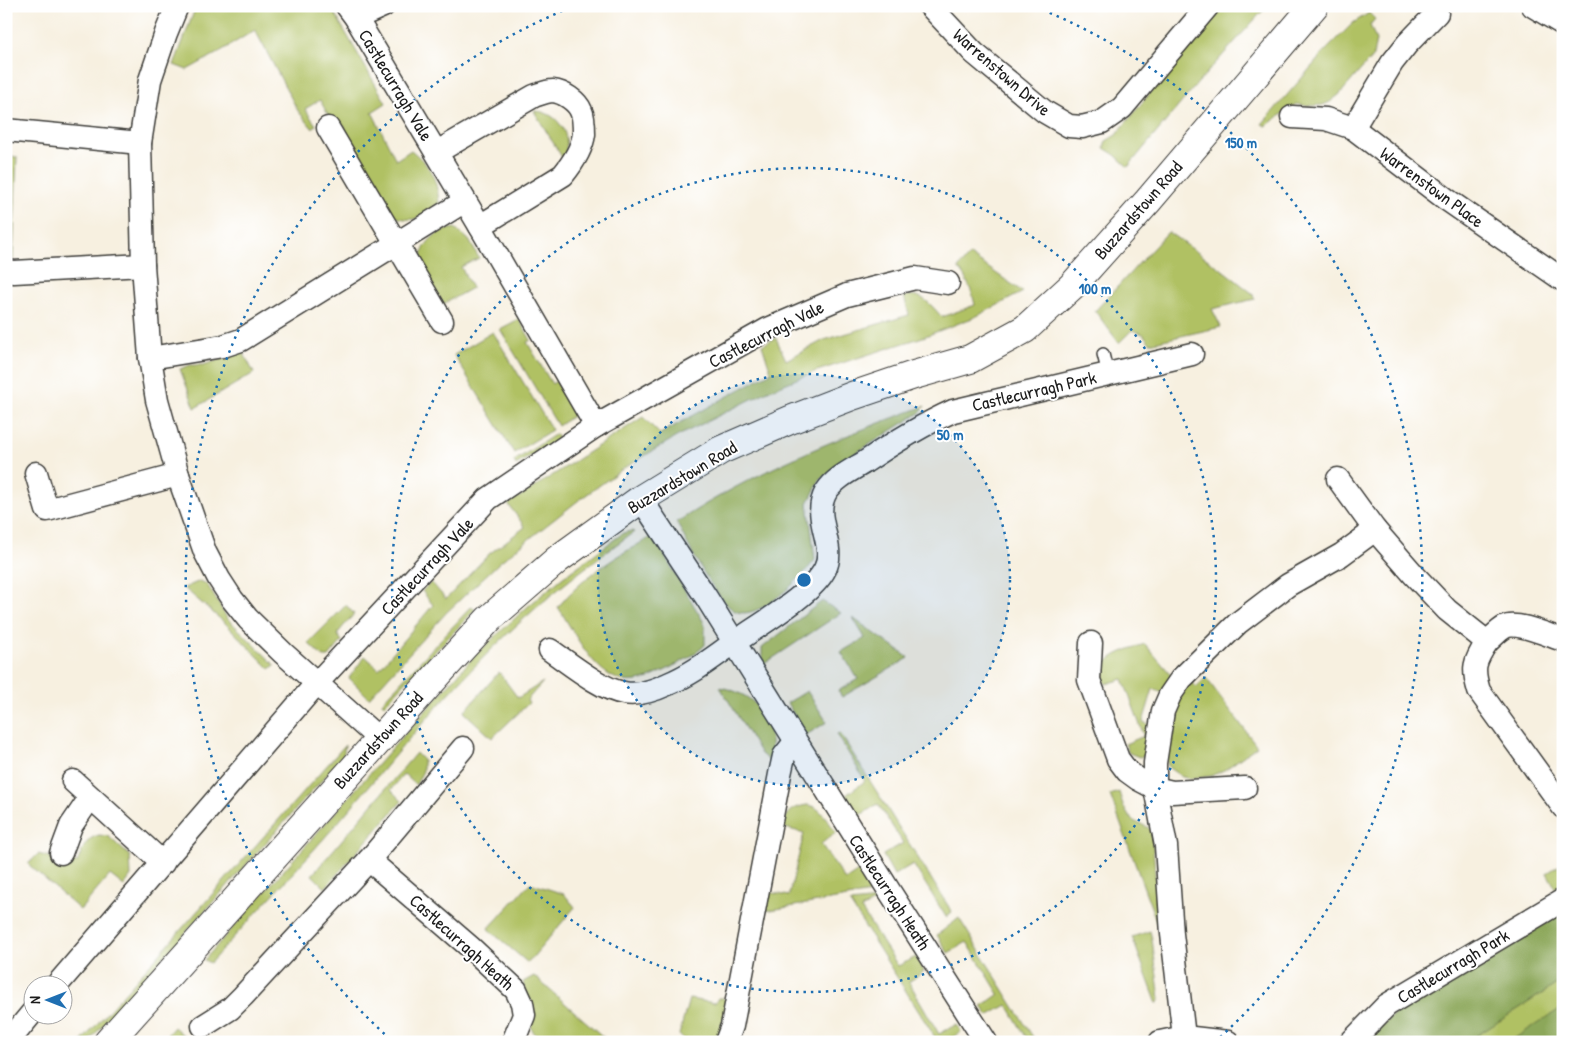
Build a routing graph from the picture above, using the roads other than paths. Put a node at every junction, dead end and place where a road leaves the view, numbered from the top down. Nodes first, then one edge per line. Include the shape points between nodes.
1 (177, 6) edge
2 (383, 6) edge
3 (930, 6) edge
4 (1208, 6) edge
5 (1314, 6) edge
6 (1533, 6) edge
7 (352, 12) edge
8 (1437, 13) dead end
9 (1563, 24) edge
10 (1292, 117) dead end
11 (328, 128) dead end
12 (1352, 128) junction
13 (6, 130) edge
14 (140, 143) junction
15 (436, 152) junction
16 (465, 201) junction
17 (480, 226) junction
18 (397, 244) junction
19 (143, 265) junction
20 (6, 271) edge
21 (1563, 280) edge
22 (948, 283) dead end
23 (442, 321) dead end
24 (1192, 354) dead end
25 (150, 358) junction
26 (596, 426) junction
27 (36, 474) dead end
28 (178, 474) junction
29 (1338, 479) dead end
30 (641, 499) junction
31 (1374, 530) junction
32 (1563, 640) edge
33 (1487, 642) junction
34 (734, 643) junction
35 (1091, 644) dead end
36 (550, 650) dead end
37 (316, 684) junction
38 (379, 739) junction
39 (795, 742) junction
40 (463, 748) dead end
41 (73, 781) dead end
42 (1156, 788) junction
43 (1245, 788) dead end
44 (90, 798) junction
45 (1563, 807) edge
46 (61, 853) dead end
47 (369, 860) junction
48 (162, 863) junction
49 (1563, 900) edge
50 (65, 976) edge
51 (22, 1025) edge
52 (203, 1026) dead end
53 (1184, 1037) junction
54 (515, 1041) edge
55 (8, 1042) edge
56 (108, 1042) edge
57 (726, 1042) edge
58 (986, 1042) edge
59 (1160, 1042) edge
60 (1228, 1042) edge
61 (1351, 1042) edge

1 - 14 street via 150,80
2 - 7 street, Castlecurragh Vale
3 - 4 street, Warrenstown Drive via 974,53 1045,112 1069,126 1082,127 1102,122 1122,108
5 - 30 street, Buzzardstown Road via 1072,286 1025,329 970,359 860,393 721,450
6 - 9 street
7 - 15 street, Castlecurragh Vale
8 - 12 street via 1392,63
10 - 12 street, Warrenstown Place via 1326,119
11 - 18 street
12 - 21 street, Warrenstown Place via 1446,199
13 - 14 street
14 - 19 street
15 - 16 street, Castlecurragh Vale
15 - 17 street, Castlecurragh Vale via 543,92 553,91 570,98 581,111 584,136 571,165 562,175
16 - 17 street, Castlecurragh Vale
16 - 18 street
17 - 26 street, Castlecurragh Vale
18 - 23 street
18 - 25 street via 241,340
19 - 20 street
19 - 25 street
22 - 26 street, Castlecurragh Vale via 915,278 847,296 768,329
24 - 34 street, Castlecurragh Park via 1106,364 953,411 926,423 836,480 826,492 821,508 828,551 824,571 779,613
25 - 28 street
26 - 37 street, Castlecurragh Vale via 488,500
27 - 28 street via 47,510
28 - 37 street via 205,552 232,599 248,619
29 - 31 street
30 - 34 street, Castlecurragh Heath
30 - 38 street, Buzzardstown Road via 558,559 489,619
31 - 33 street via 1447,610
31 - 42 street via 1341,555 1288,585 1238,623 1181,679 1163,711
32 - 33 street via 1511,625
33 - 45 street via 1476,658 1474,669 1479,691
34 - 36 street via 703,666 667,685 641,693 624,694 608,689
34 - 39 street, Castlecurragh Heath
35 - 42 street via 1090,680 1118,759 1138,779
37 - 38 street
37 - 48 street, Castlecurragh Vale
38 - 56 street, Buzzardstown Road
39 - 57 street via 784,756 732,1026
39 - 58 street, Castlecurragh Heath
40 - 47 street
41 - 44 street
42 - 43 street via 1172,792
42 - 53 street via 1166,846
44 - 46 street via 71,826
44 - 48 street
47 - 52 street via 230,1009
47 - 54 street, Castlecurragh Heath via 516,990 524,1015
48 - 50 street, Castlecurragh Vale
49 - 61 street, Castlecurragh Park via 1387,1005
51 - 55 street
53 - 59 street
53 - 60 street

